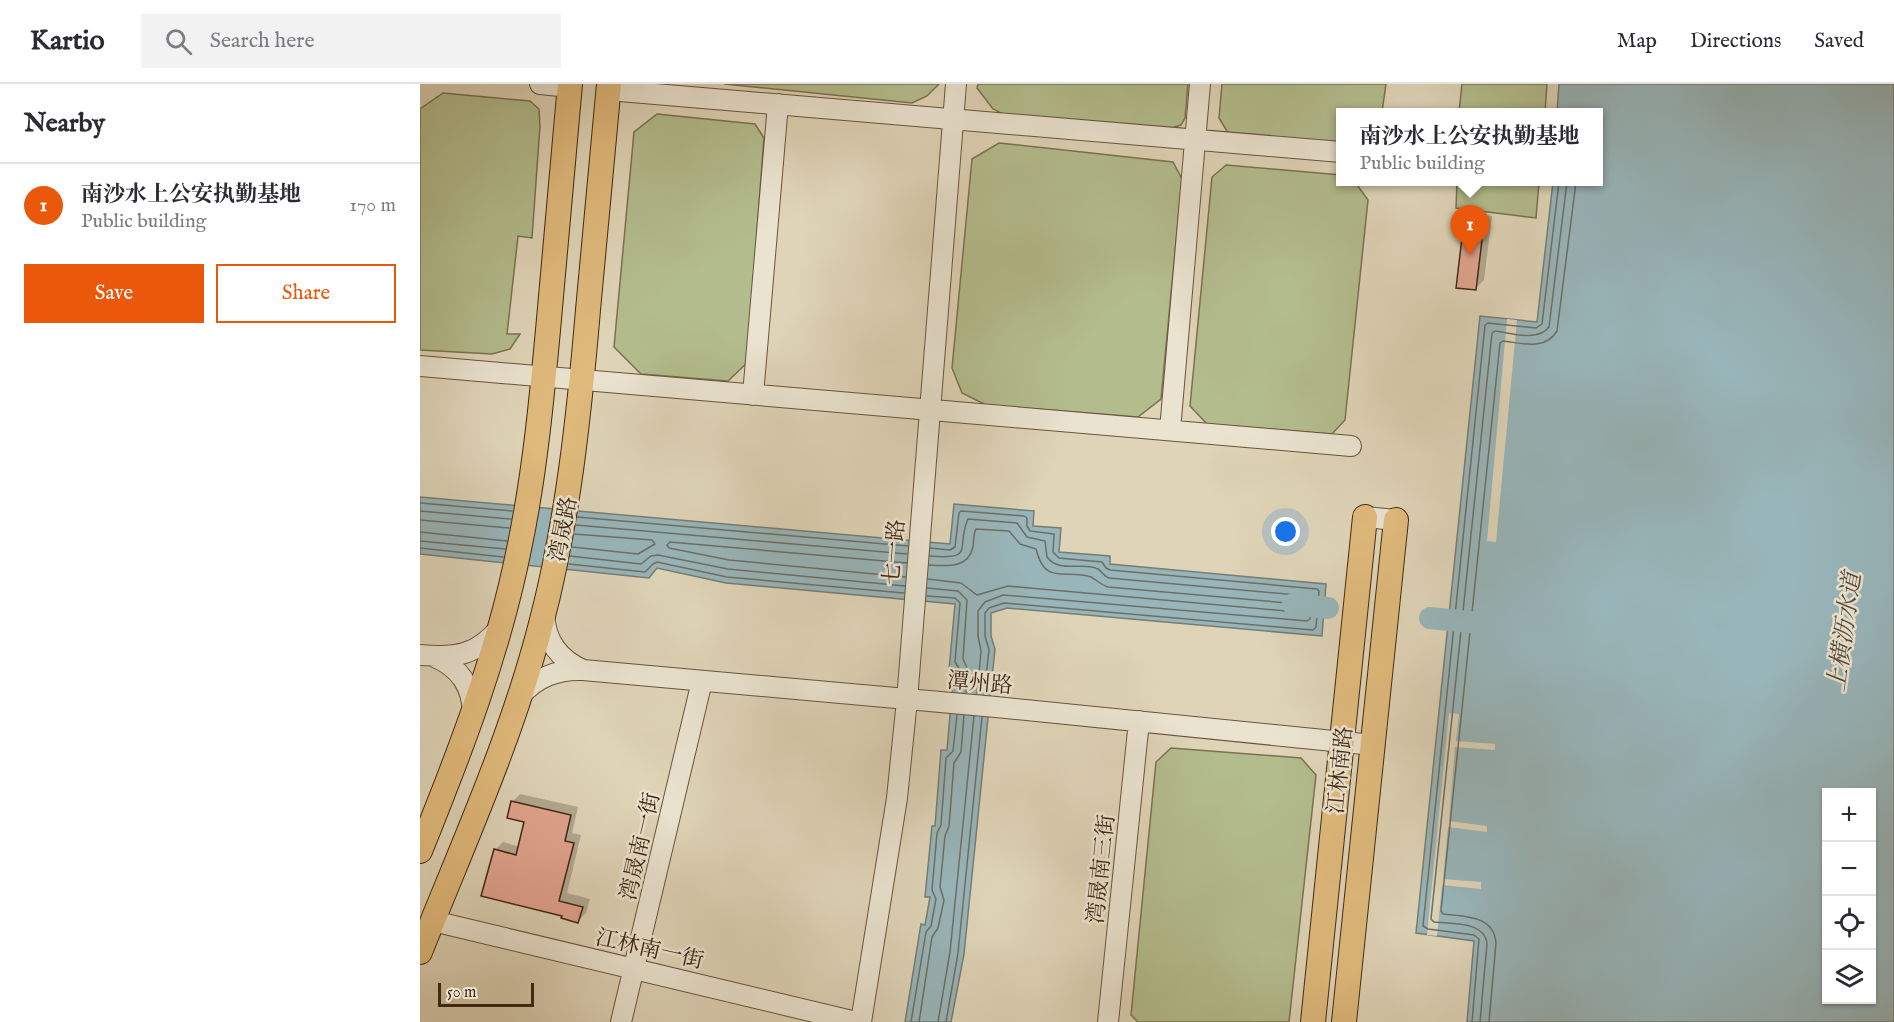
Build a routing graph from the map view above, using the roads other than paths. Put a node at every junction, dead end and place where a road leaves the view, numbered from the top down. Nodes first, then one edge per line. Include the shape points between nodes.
1 (540, 84) edge
2 (956, 84) edge
3 (1200, 84) edge
4 (570, 85) edge
5 (609, 87) edge
6 (777, 104) junction
7 (953, 119) junction
8 (1195, 140) junction
9 (1336, 152) edge
10 (420, 366) edge
11 (544, 377) junction
12 (582, 380) junction
13 (753, 395) junction
14 (929, 410) junction
15 (1170, 430) junction
16 (1351, 446) dead end
17 (1365, 517) joint
18 (1396, 520) joint
19 (544, 611) junction
20 (501, 626) junction
21 (426, 656) edge
22 (583, 670) junction
23 (702, 681) junction
24 (520, 696) junction
25 (907, 700) junction
26 (473, 714) junction
27 (1139, 721) junction
28 (1342, 742) junction
29 (1373, 745) junction
30 (420, 850) edge
31 (433, 921) junction
32 (420, 952) edge
33 (634, 969) junction
34 (621, 1022) edge
35 (856, 1022) edge
36 (861, 1022) edge
37 (1108, 1022) edge
38 (1313, 1022) edge
39 (1344, 1022) edge

1 - 4 street
2 - 7 street, 七一路
3 - 8 street
4 - 11 main road, 湾晟路
5 - 6 street
5 - 12 main road, 湾晟路
6 - 7 street
6 - 13 street
7 - 8 street
7 - 14 street, 七一路
8 - 9 street
8 - 15 street
10 - 11 street
11 - 12 street
11 - 20 main road, 湾晟路 via 531,488
12 - 13 street
12 - 19 main road, 湾晟路 via 569,491
13 - 14 street
14 - 15 street
14 - 25 street, 七一路
15 - 16 street
17 - 18 street
17 - 28 main road, 江林南路
18 - 29 main road, 江林南路
19 - 22 street via 545,626 554,647 569,664
19 - 24 main road, 湾晟路
20 - 21 street via 478,648 464,654
20 - 26 main road, 湾晟路
21 - 26 street via 447,662 458,672 467,684
22 - 23 street, 潭州路
22 - 24 street, 潭州路 via 543,677
23 - 25 street, 潭州路
23 - 33 street, 湾晟南一街
24 - 31 main road, 湾晟路
25 - 27 street, 潭州路
25 - 36 street, 七一路 via 897,798
26 - 30 main road, 湾晟路
27 - 28 street, 潭州路
27 - 37 street, 湾晟南三街
28 - 29 street, 潭州路
28 - 38 main road, 江林南路
29 - 39 main road, 江林南路
31 - 32 main road, 湾晟路
31 - 33 street, 江林南一街
33 - 34 street, 湾晟南一街
33 - 35 street, 江林南一街

